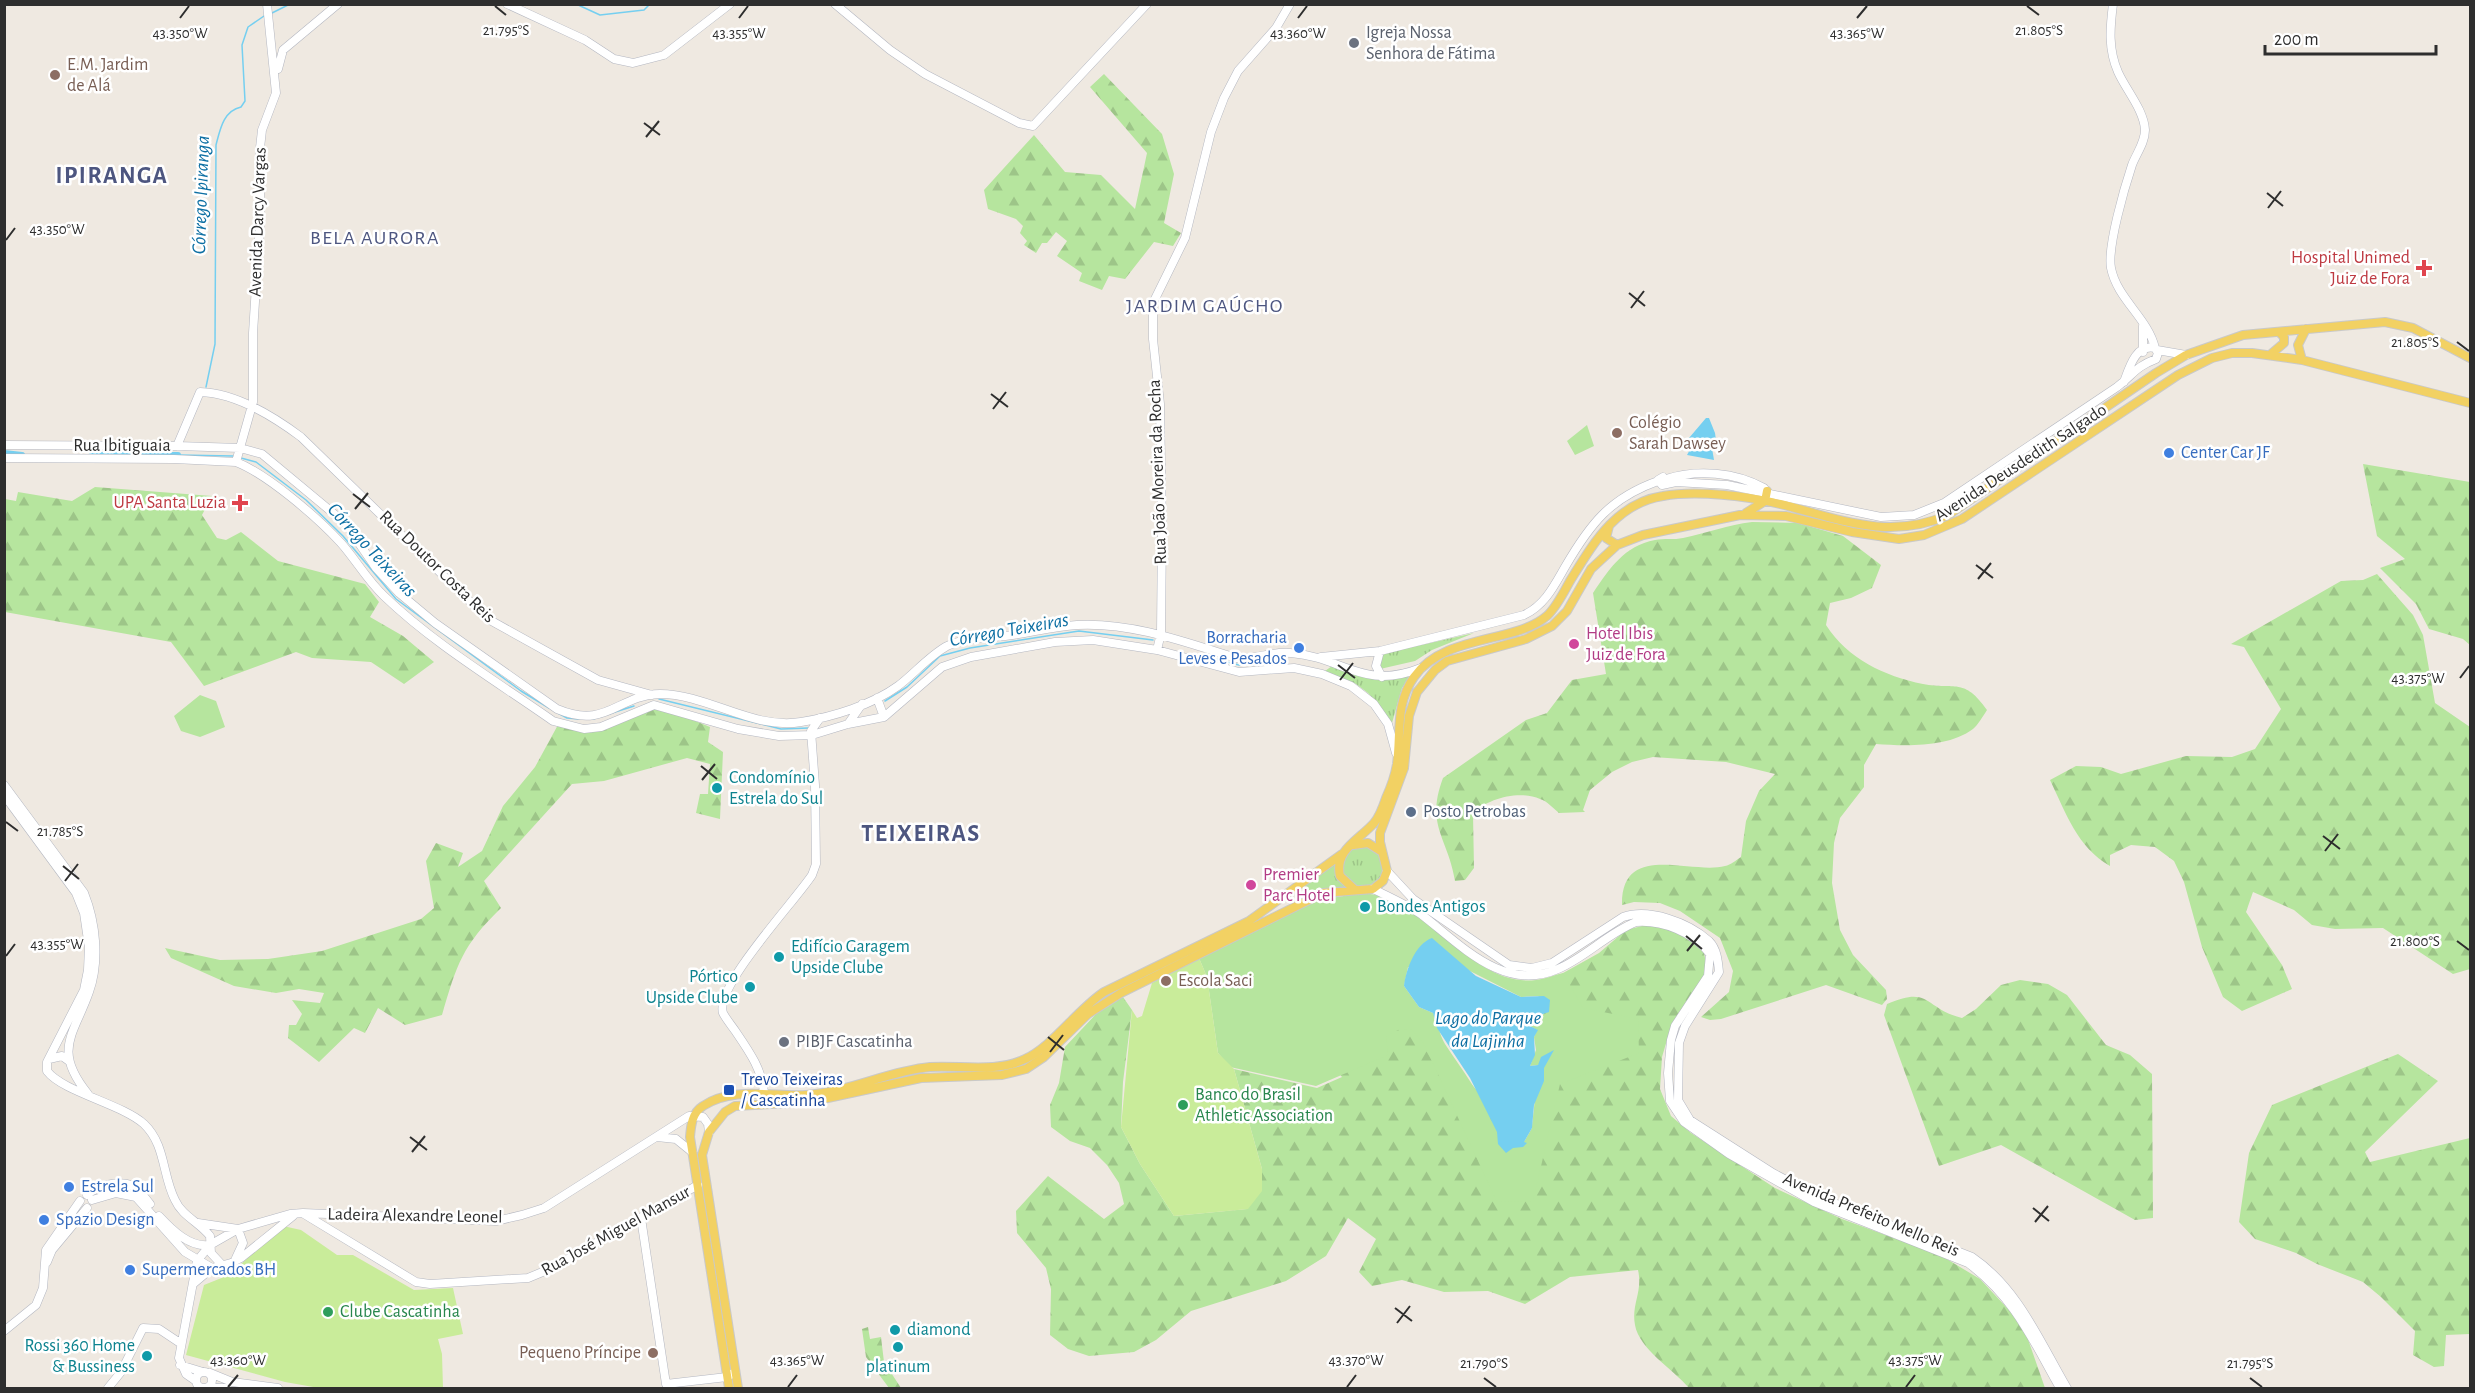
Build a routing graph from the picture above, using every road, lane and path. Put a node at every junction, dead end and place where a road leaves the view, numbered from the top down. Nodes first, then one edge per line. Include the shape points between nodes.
1 (338, 4) edge
2 (507, 4) edge
3 (730, 4) edge
4 (835, 4) edge
5 (1147, 4) edge
6 (1290, 4) edge
7 (2113, 4) edge
8 (268, 6) edge
9 (275, 78) junction
10 (2143, 324) junction
11 (2306, 329) junction
12 (2279, 332) junction
13 (2156, 349) junction
14 (2144, 350) junction
15 (2271, 354) junction
16 (2186, 355) junction
17 (2470, 358) edge
18 (2302, 360) junction
19 (2151, 361) junction
20 (2156, 373) junction
21 (2124, 382) junction
22 (2470, 403) edge
23 (252, 406) junction
24 (4, 445) edge
25 (177, 446) junction
26 (238, 456) junction
27 (4, 458) edge
28 (1730, 475) junction
29 (1663, 482) junction
30 (1727, 485) junction
31 (1767, 491) junction
32 (1663, 496) junction
33 (1765, 501) junction
34 (1740, 515) junction
35 (1611, 523) junction
36 (1617, 545) junction
37 (1160, 635) junction
38 (1183, 641) junction
39 (1157, 650) junction
40 (1380, 651) junction
41 (1181, 656) junction
42 (1316, 657) junction
43 (1338, 657) junction
44 (1330, 663) junction
45 (1423, 668) junction
46 (1275, 670) junction
47 (1382, 677) junction
48 (627, 688) junction
49 (652, 695) junction
50 (640, 698) junction
51 (877, 698) junction
52 (862, 704) junction
53 (650, 706) junction
54 (884, 717) junction
55 (820, 718) junction
56 (848, 724) junction
57 (812, 735) junction
58 (1397, 763) junction
59 (4, 785) edge
60 (4, 795) edge
61 (1346, 850) junction
62 (1384, 855) junction
63 (1387, 870) junction
64 (1300, 885) junction
65 (1373, 889) junction
66 (1358, 891) junction
67 (1304, 902) junction
68 (49, 1059) junction
69 (69, 1062) junction
70 (58, 1079) junction
71 (764, 1090) junction
72 (90, 1096) junction
73 (694, 1115) junction
74 (711, 1130) junction
75 (656, 1137) junction
76 (692, 1152) junction
77 (698, 1185) junction
78 (90, 1198) junction
79 (80, 1201) junction
80 (87, 1208) junction
81 (300, 1213) junction
82 (641, 1218) junction
83 (198, 1223) junction
84 (238, 1229) junction
85 (210, 1245) junction
86 (185, 1252) junction
87 (197, 1261) junction
88 (235, 1261) junction
89 (223, 1266) junction
90 (212, 1268) junction
91 (44, 1272) junction
92 (194, 1274) junction
93 (193, 1285) junction
94 (4, 1331) edge
95 (180, 1343) junction
96 (180, 1365) junction
97 (206, 1372) junction
98 (731, 1374) junction
99 (196, 1381) junction
100 (208, 1387) edge
101 (108, 1389) edge
102 (225, 1389) edge
103 (278, 1389) edge
104 (729, 1389) edge
105 (738, 1389) edge
106 (2060, 1389) edge
107 (2067, 1389) edge

1 - 9 street via 281,52
2 - 3 street via 585,40 614,59 633,63 664,55
4 - 5 street via 890,51 925,74 1018,123 1033,126
6 - 37 street, Rua João Moreira da Rocha via 1276,28 1238,71 1224,98 1211,132 1185,238 1152,310 1161,467
7 - 10 street via 2111,52 2145,130 2131,168 2110,261 2118,288
8 - 9 street, Avenida Darcy Vargas
9 - 23 street, Avenida Darcy Vargas via 276,97 262,130 260,148
10 - 13 street
10 - 14 street
11 - 12 main road, Avenida Deusdedith Salgado
11 - 17 main road, Avenida Deusdedith Salgado via 2399,324
11 - 18 main road via 2298,345
12 - 15 main road via 2284,343
12 - 16 main road, Avenida Deusdedith Salgado via 2243,335
13 - 14 street via 2151,346
13 - 16 street
13 - 19 street via 2157,356
14 - 19 street
14 - 21 street via 2131,361
15 - 18 main road, Avenida Deusdedith Salgado
15 - 34 main road, Avenida Deusdedith Salgado via 2232,352 2192,368 1962,519 1924,535 1886,539 1786,516
16 - 20 main road, Avenida Deusdedith Salgado
18 - 22 main road, Avenida Deusdedith Salgado
19 - 20 street
19 - 21 street via 2138,366
20 - 33 main road, Avenida Deusdedith Salgado via 1934,521 1881,528
21 - 31 street via 1944,503 1921,513 1881,517
23 - 25 street, Rua Doutor Costa Reis via 200,392
23 - 26 street, Avenida Darcy Vargas
23 - 48 street, Rua Doutor Costa Reis via 278,420 308,444 488,619 598,680
24 - 25 street, Rua Ibitiguaia
25 - 26 street, Rua Ibitiguaia
26 - 27 street, Rua Ibitiguaia
26 - 50 street via 262,454 282,468 345,523 399,593 435,624 557,709 594,717
26 - 53 street via 332,535 369,581 424,631 553,721 584,729 601,727
28 - 29 street via 1692,474
28 - 30 street
28 - 31 street
29 - 30 street
29 - 32 street
29 - 40 street via 1631,492 1599,516 1550,592 1532,611 1489,626
30 - 31 street
31 - 33 main road
32 - 33 main road, Avenida Deusdedith Salgado
32 - 35 main road, Avenida Deusdedith Salgado via 1633,507
33 - 34 main road
34 - 36 main road, Avenida Deusdedith Salgado via 1643,535
35 - 36 main road via 1605,536
35 - 45 main road, Avenida Deusdedith Salgado via 1592,545 1547,616 1522,628 1447,651
36 - 62 main road, Avenida Deusdedith Salgado via 1591,569 1567,611 1552,626 1526,639 1447,662 1425,681 1412,705 1404,768 1382,825 1380,842
37 - 38 street
37 - 39 street, Rua João Moreira da Rocha
37 - 51 street via 1079,625 967,641 948,646 896,688
38 - 41 street
38 - 42 street via 1236,658 1284,653
39 - 41 street
39 - 54 street via 1079,640 971,657 942,667
40 - 43 street
40 - 47 street via 1376,666
41 - 46 street via 1239,672
42 - 43 street
42 - 44 street
43 - 44 street
44 - 46 street via 1320,669 1293,664
44 - 47 street via 1351,672
45 - 47 street
45 - 58 main road, Avenida Deusdedith Salgado via 1406,691 1401,706
46 - 58 street via 1301,668 1341,681 1366,696 1380,711 1394,739
48 - 49 street, Rua Doutor Costa Reis
48 - 50 street, Rua Doutor Costa Reis
49 - 50 street
49 - 53 street
49 - 55 street via 680,695 783,724
50 - 53 street, Rua Doutor Costa Reis
51 - 52 street
51 - 54 street
52 - 55 street
52 - 56 street
53 - 57 street via 738,729 779,736
54 - 56 street
55 - 57 street
56 - 57 street
57 - 71 street via 816,845 812,875 736,974 722,1004 723,1013 751,1054
58 - 61 main road, Avenida Deusdedith Salgado via 1394,780 1375,821
59 - 69 street via 84,893 92,913 94,970 69,1038
60 - 68 street via 76,893 84,913 88,970 84,990
61 - 62 main road via 1368,843
61 - 64 main road, Avenida Deusdedith Salgado
61 - 66 main road via 1339,861 1340,876
62 - 63 main road
63 - 65 main road via 1383,881
63 - 107 street, Avenida Prefeito Mello Reis via 1413,899 1509,965 1532,968 1552,963 1623,917 1636,913 1652,913 1675,922 1709,942 1715,950 1719,972 1685,1026 1679,1043 1677,1076 1682,1109 1690,1120 1816,1196 1972,1257 1992,1270 2018,1302
64 - 67 main road
64 - 71 main road, Avenida Deusdedith Salgado via 1249,921 1104,992 1025,1059 1003,1065 916,1069 809,1095
65 - 66 main road
65 - 106 street, Avenida Prefeito Mello Reis via 1419,914 1484,963 1517,976 1534,977 1559,969 1636,922 1651,921 1672,927 1704,945 1710,954 1708,976 1675,1026 1671,1040 1668,1073 1670,1101 1676,1113 1729,1154 1793,1191 1968,1263 2014,1306
66 - 67 main road via 1323,894
67 - 74 main road via 1102,1004 1026,1070 1002,1075 921,1078 830,1100 735,1106
68 - 69 street via 62,1056
68 - 70 street via 47,1071
69 - 70 street via 67,1073
69 - 72 street
70 - 72 street
71 - 73 main road via 718,1099
71 - 74 main road via 760,1100 727,1107
72 - 83 street via 137,1119 153,1133 173,1198
73 - 74 street via 706,1120
73 - 75 street, Ladeira Alexandre Leonel
73 - 76 main road via 690,1124
74 - 98 main road via 702,1155
75 - 76 street via 671,1137
75 - 81 street, Ladeira Alexandre Leonel via 544,1208 496,1221
76 - 77 main road
77 - 82 street, Rua José Miguel Mansur
77 - 98 main road
78 - 79 street
78 - 80 street
78 - 85 street via 104,1185 132,1186 186,1240
78 - 86 street via 116,1193 136,1197
79 - 80 street
79 - 91 street via 46,1250
80 - 91 street via 52,1251
81 - 82 street, Rua José Miguel Mansur via 405,1278 430,1284 535,1276
81 - 84 street, Ladeira Alexandre Leonel
81 - 88 street
82 - 98 street via 666,1384
83 - 84 street
83 - 85 street via 210,1236
84 - 85 street, Ladeira Alexandre Leonel
84 - 88 street via 242,1247
85 - 87 street, Ladeira Alexandre Leonel
85 - 89 street via 213,1257
86 - 87 street
86 - 92 street
87 - 90 street
87 - 92 street
88 - 89 street
89 - 90 street
90 - 93 street
91 - 94 street via 36,1305
92 - 93 street
93 - 95 street
95 - 96 street
95 - 101 street via 159,1329 143,1328
96 - 97 street
96 - 99 street
97 - 99 street via 197,1376
97 - 100 street via 213,1380
97 - 103 street via 232,1382
98 - 104 main road
98 - 105 main road
99 - 100 street via 201,1387
100 - 102 street

